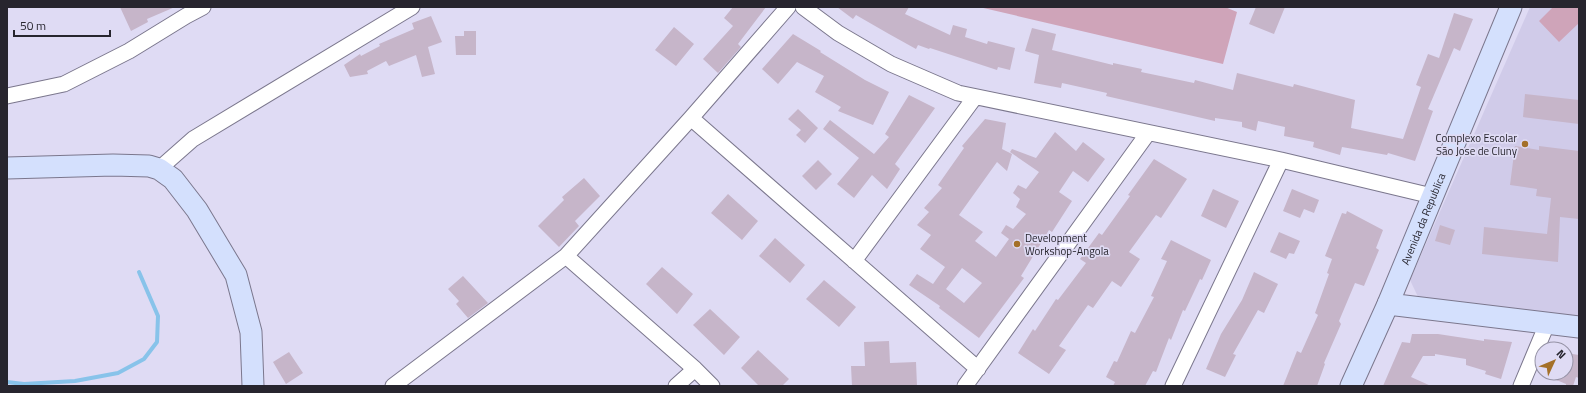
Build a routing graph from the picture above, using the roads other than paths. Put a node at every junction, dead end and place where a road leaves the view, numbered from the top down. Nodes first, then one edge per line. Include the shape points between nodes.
1 (203, 7) edge
2 (412, 7) edge
3 (788, 7) edge
4 (803, 7) edge
5 (1511, 7) edge
6 (7, 96) edge
7 (975, 97) junction
8 (691, 118) junction
9 (1148, 133) junction
10 (1281, 160) junction
11 (7, 168) edge
12 (159, 169) junction
13 (1432, 196) junction
14 (566, 256) junction
15 (854, 261) junction
16 (1388, 304) junction
17 (1547, 324) junction
18 (1579, 328) edge
19 (695, 369) junction
20 (978, 369) junction
21 (253, 386) edge
22 (393, 386) edge
23 (676, 386) edge
24 (712, 386) edge
25 (965, 386) edge
26 (1173, 386) edge
27 (1351, 386) edge
28 (1521, 386) edge

1 - 6 street via 129,51 64,84
2 - 12 street via 193,139
3 - 8 street
4 - 7 street via 838,33 891,64 958,93
5 - 13 street, Avenida da Republica
7 - 9 street
7 - 15 street
8 - 14 street
8 - 15 street
9 - 10 street
9 - 20 street
10 - 13 street
10 - 26 street
11 - 12 street via 113,164
12 - 21 street via 173,179 197,210 236,275 251,332
13 - 16 street, Avenida da Republica
14 - 19 street
14 - 22 street
15 - 20 street
16 - 17 street
16 - 27 street, Avenida da Republica
17 - 18 street
17 - 28 street
19 - 23 street
19 - 24 street
20 - 25 street

